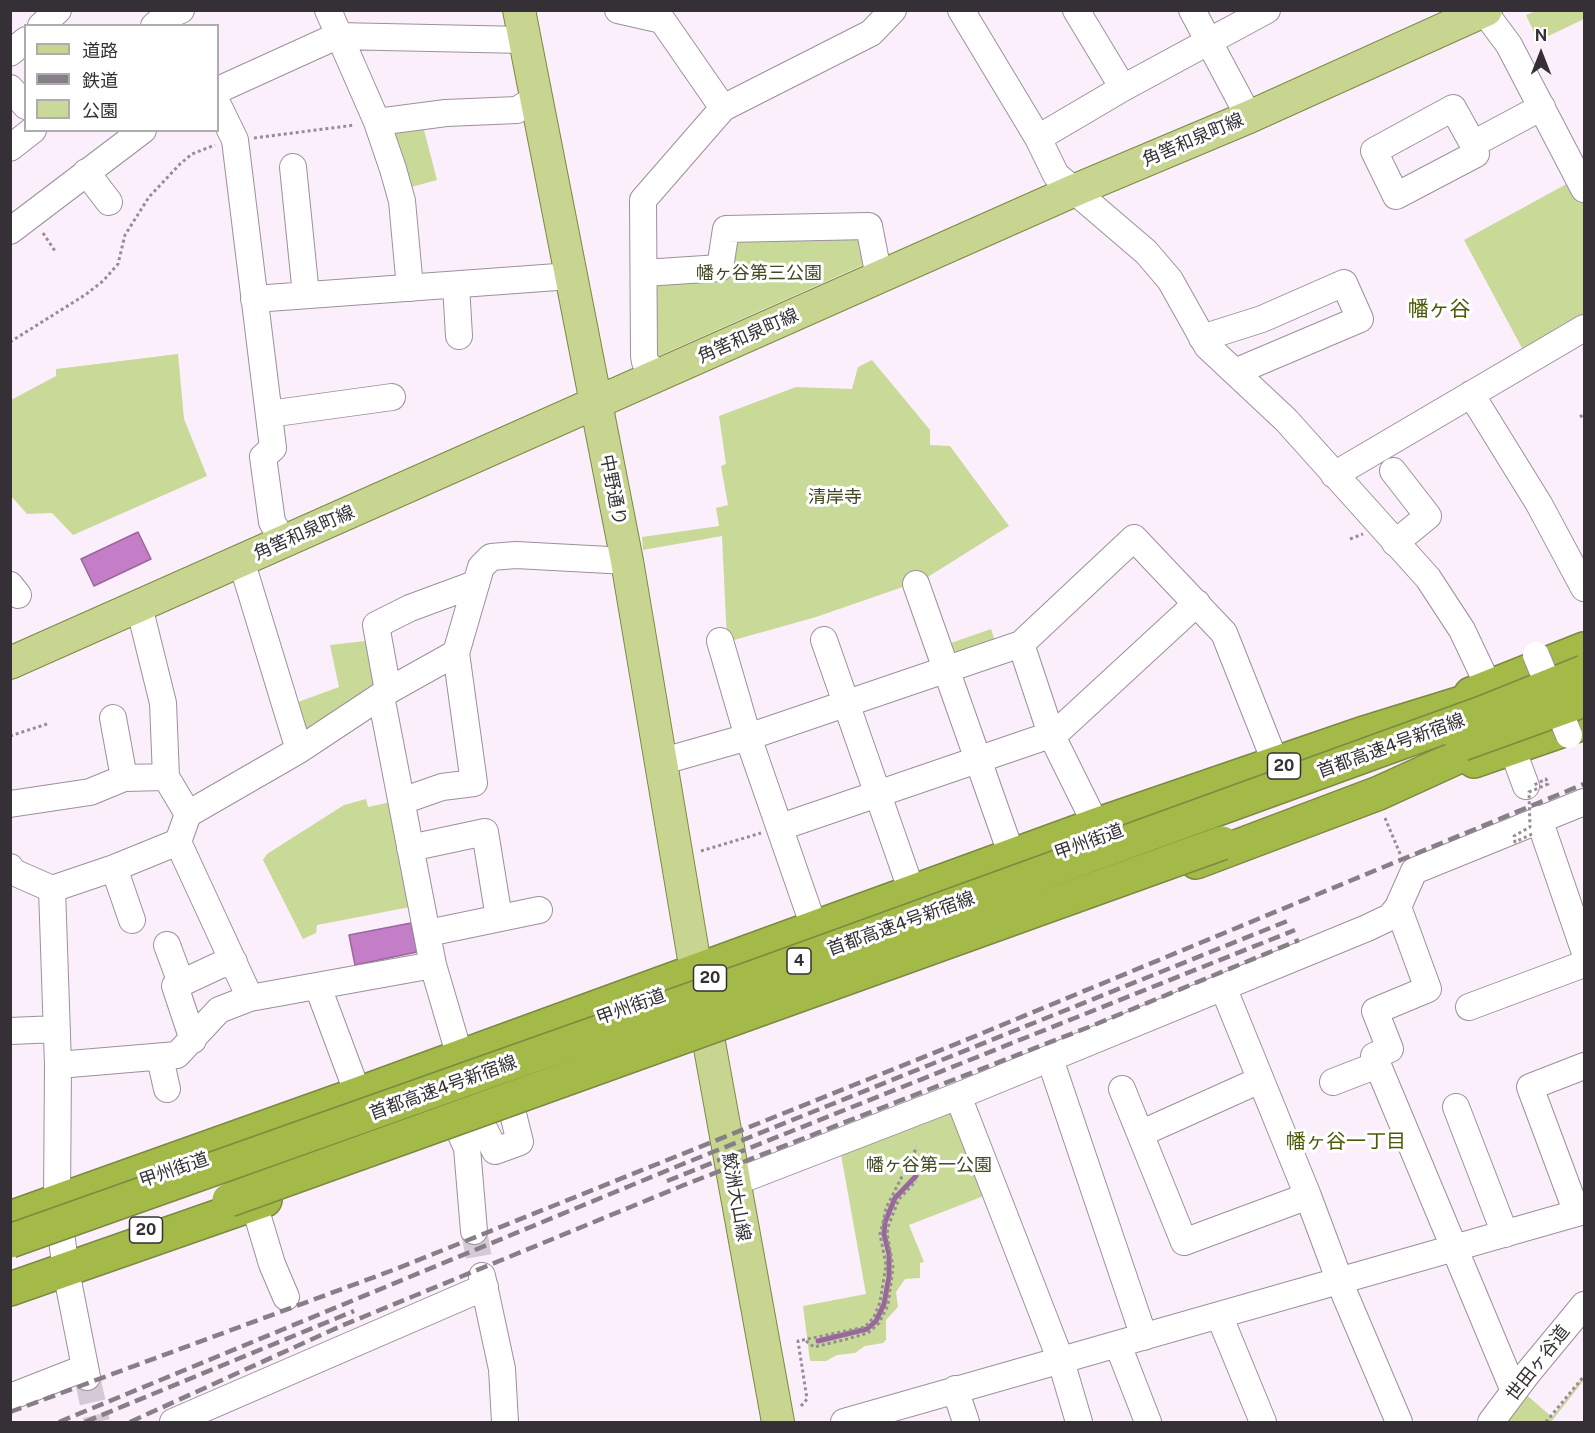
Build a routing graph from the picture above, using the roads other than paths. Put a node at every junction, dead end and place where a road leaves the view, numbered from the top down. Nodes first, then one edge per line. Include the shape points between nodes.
1 (58, 10) edge
2 (328, 10) edge
3 (893, 10) edge
4 (1076, 10) edge
5 (1192, 10) edge
6 (1267, 10) edge
7 (1484, 11) edge
8 (627, 12) edge
9 (965, 12) edge
10 (664, 15) edge
11 (43, 24) edge
12 (521, 26) edge
13 (337, 36) junction
14 (1210, 41) junction
15 (24, 42) edge
16 (10, 53) edge
17 (10, 88) edge
18 (1123, 88) junction
19 (219, 90) edge
20 (536, 98) junction
21 (24, 104) edge
22 (219, 107) edge
23 (1542, 107) junction
24 (723, 108) junction
25 (1249, 117) junction
26 (377, 122) junction
27 (30, 132) edge
28 (140, 132) edge
29 (1038, 138) junction
30 (1473, 144) dead end
31 (10, 148) edge
32 (293, 167) dead end
33 (86, 172) junction
34 (1584, 189) edge
35 (1073, 191) junction
36 (109, 202) dead end
37 (10, 231) edge
38 (644, 273) junction
39 (571, 276) junction
40 (879, 277) junction
41 (456, 285) junction
42 (410, 288) junction
43 (306, 295) junction
44 (254, 299) junction
45 (1584, 328) edge
46 (459, 336) dead end
47 (1202, 338) junction
48 (1235, 372) junction
49 (658, 375) junction
50 (1471, 394) junction
51 (392, 397) dead end
52 (597, 403) junction
53 (269, 414) junction
54 (1393, 471) dead end
55 (1334, 476) junction
56 (284, 542) junction
57 (1395, 543) junction
58 (241, 560) junction
59 (627, 561) junction
60 (475, 584) junction
61 (916, 584) dead end
62 (1584, 588) edge
63 (1197, 603) junction
64 (139, 606) junction
65 (824, 640) dead end
66 (720, 641) dead end
67 (1022, 644) junction
68 (1584, 649) edge
69 (456, 653) junction
70 (1536, 655) dead end
71 (10, 663) edge
72 (1584, 665) edge
73 (947, 669) junction
74 (1584, 672) edge
75 (1489, 687) junction
76 (385, 693) junction
77 (1584, 700) edge
78 (846, 703) junction
79 (113, 718) dead end
80 (1576, 729) edge
81 (1051, 734) junction
82 (1361, 734) junction
83 (748, 737) junction
84 (1512, 748) junction
85 (299, 750) junction
86 (978, 759) junction
87 (668, 760) junction
88 (1276, 764) junction
89 (166, 777) junction
90 (124, 778) junction
91 (1530, 785) road end
92 (878, 794) junction
93 (402, 801) junction
94 (1381, 802) junction
95 (1584, 802) edge
96 (10, 804) edge
97 (188, 814) junction
98 (1096, 825) junction
99 (1535, 826) junction
100 (781, 827) junction
101 (178, 842) junction
102 (410, 848) junction
103 (1012, 856) junction
104 (10, 867) edge
105 (114, 868) junction
106 (52, 889) junction
107 (912, 892) junction
108 (1398, 907) junction
109 (539, 910) dead end
110 (499, 918) junction
111 (132, 920) dead end
112 (814, 927) junction
113 (428, 933) junction
114 (167, 945) dead end
115 (1584, 950) edge
116 (234, 962) junction
117 (1584, 964) edge
118 (433, 965) junction
119 (696, 971) junction
120 (181, 983) junction
121 (318, 987) junction
122 (1222, 987) junction
123 (250, 998) junction
124 (1469, 1007) dead end
125 (57, 1029) junction
126 (10, 1031) edge
127 (193, 1040) junction
128 (708, 1040) junction
129 (460, 1057) junction
130 (160, 1058) junction
131 (1050, 1059) junction
132 (58, 1065) junction
133 (1377, 1065) junction
134 (1584, 1066) edge
135 (1260, 1080) junction
136 (1333, 1082) dead end
137 (167, 1089) dead end
138 (1122, 1089) dead end
139 (358, 1095) junction
140 (958, 1096) junction
141 (1456, 1107) dead end
142 (512, 1110) junction
143 (470, 1126) junction
144 (1142, 1133) junction
145 (733, 1183) junction
146 (1308, 1196) junction
147 (241, 1202) junction
148 (58, 1206) junction
149 (1581, 1212) edge
150 (10, 1218) edge
151 (10, 1225) edge
152 (474, 1231) tunnel mouth
153 (1505, 1234) junction
154 (10, 1240) edge
155 (1454, 1249) junction
156 (10, 1264) edge
157 (65, 1265) junction
158 (10, 1281) edge
159 (1341, 1281) junction
160 (10, 1289) edge
161 (286, 1297) dead end
162 (1584, 1305) edge
163 (1219, 1315) junction
164 (1144, 1338) junction
165 (1118, 1345) junction
166 (1061, 1361) junction
167 (956, 1389) junction
168 (1514, 1391) junction
169 (10, 1397) edge
170 (790, 1414) edge
171 (1498, 1420) edge
172 (173, 1422) edge
173 (505, 1422) edge
174 (844, 1422) edge
175 (966, 1422) edge
176 (1079, 1422) edge
177 (1148, 1422) edge
178 (1263, 1422) edge
179 (1399, 1422) edge

1 - 11 street
2 - 13 street
3 - 24 street via 871,33
4 - 18 street
5 - 14 street
6 - 14 street
7 - 23 street via 1509,45
7 - 25 main road, 角筈和泉町線
8 - 10 street
9 - 29 street
10 - 24 street
12 - 13 street
12 - 20 main road, 中野通り
13 - 19 street
13 - 26 street
14 - 18 street
14 - 25 street
15 - 16 street
17 - 21 street
18 - 29 street
20 - 26 street via 517,110 446,113
20 - 39 main road, 中野通り
22 - 44 street via 235,140
23 - 30 street
23 - 34 street
24 - 38 street via 643,200
25 - 35 main road, 角筈和泉町線
26 - 42 street via 402,201
27 - 31 street
28 - 33 street
29 - 35 street via 1056,176
32 - 43 street
33 - 36 street
33 - 37 street
35 - 40 main road, 角筈和泉町線
35 - 47 street via 1118,226 1164,273
38 - 40 street via 720,268 726,229 869,226
38 - 49 street via 645,362
39 - 41 street
39 - 52 main road, 中野通り
40 - 49 main road, 角筈和泉町線
41 - 42 street
41 - 46 street
42 - 43 street
43 - 44 street
44 - 53 street
45 - 50 street
47 - 48 street
47 - 48 street via 1344,284 1360,319
48 - 55 street via 1286,420
49 - 52 main road, 角筈和泉町線
50 - 55 street
50 - 62 street via 1539,504
51 - 53 street
52 - 56 main road, 角筈和泉町線
52 - 59 main road, 中野通り
53 - 56 street via 273,448 262,457 272,522
54 - 57 street via 1428,516
55 - 57 street
56 - 58 main road, 角筈和泉町線
57 - 75 street via 1446,604
58 - 64 main road, 角筈和泉町線
58 - 85 street
59 - 60 street via 491,557 481,567
59 - 87 main road, 中野通り
60 - 69 street
60 - 76 street via 376,625
61 - 73 street
63 - 67 street via 1134,538
63 - 81 street
63 - 88 street via 1224,633 1233,650
64 - 71 main road, 角筈和泉町線
64 - 89 street via 163,702
65 - 78 street
66 - 83 street
67 - 73 street
67 - 81 street
68 - 75 highway, 甲州街道 / 20
69 - 76 street
69 - 93 street via 474,783 442,787
70 - 80 street, bridge
72 - 82 highway
73 - 78 street
73 - 86 street
74 - 154 highway, 首都高速4号新宿線 / 4, bridge via 1482,713 759,975
75 - 82 highway, 甲州街道 / 20
76 - 85 street
76 - 93 street
77 - 94 highway
77 - 156 highway, 首都高速4号新宿線 / 4, bridge
78 - 83 street
78 - 92 street
79 - 90 street
80 - 84 highway, 20
81 - 86 street
81 - 98 street
82 - 88 highway, 20
82 - 148 highway, 甲州街道 / 20 via 1208,799 212,1156
83 - 87 street
83 - 100 street
84 - 91 street
84 - 94 highway, 20
85 - 97 street
86 - 92 street
86 - 103 street
87 - 119 main road, 中野通り
88 - 98 highway, 20
89 - 90 street
89 - 97 street
90 - 96 street via 90,792
92 - 100 street
92 - 107 street
93 - 102 street
94 - 128 highway, 20
94 - 147 highway, 20, bridge via 1222,843
95 - 99 street
97 - 101 street
98 - 103 highway, 20
99 - 108 street via 1414,871
99 - 115 street
100 - 112 street
101 - 105 street
101 - 116 street
102 - 110 street via 485,832
102 - 113 street
103 - 107 highway, 20
104 - 106 street via 11,872
105 - 106 street
105 - 111 street
106 - 125 street
107 - 112 highway, 20
108 - 122 street via 1390,917 1367,928
108 - 133 street via 1428,989 1376,1011 1390,1049 1374,1056
109 - 110 street
110 - 113 street
112 - 119 highway, 20
113 - 118 street
114 - 120 street
116 - 120 street
116 - 123 street
117 - 124 street
118 - 121 street
118 - 129 street
119 - 128 main road, 鮫洲大山線
119 - 129 highway, 20
120 - 127 street via 175,986
121 - 123 street
121 - 139 street
122 - 131 street
122 - 135 street
123 - 127 street via 219,1010
125 - 126 street
125 - 132 street
127 - 130 street via 177,1055
128 - 142 highway, 20
128 - 145 main road, 鮫洲大山線
129 - 139 highway, 20
130 - 132 street
130 - 137 street
131 - 140 street
131 - 164 street
132 - 148 street
133 - 136 street
133 - 155 street
134 - 149 street via 1530,1086
135 - 144 street
135 - 146 street
138 - 144 street
139 - 148 highway, 20
140 - 145 street
140 - 166 street
141 - 153 street
142 - 143 highway, 20
142 - 143 street via 520,1142 495,1151
143 - 147 highway, 20
143 - 152 street via 467,1148
144 - 146 street via 1184,1242
145 - 170 main road, 鮫洲大山線
146 - 159 street
147 - 157 highway, 20
147 - 161 street
148 - 150 highway, 甲州街道 / 20
148 - 151 highway, 甲州街道 / 20
148 - 157 street
149 - 153 street
153 - 155 street
155 - 159 street
155 - 168 street
157 - 158 highway, 20
157 - 160 highway, 20
157 - 169 street via 80,1374
159 - 163 street
159 - 179 street
162 - 168 street, 世田ヶ谷道
163 - 164 street
163 - 178 street
164 - 165 street
165 - 166 street
165 - 177 street
166 - 167 street
166 - 176 street
167 - 174 street
167 - 175 street
168 - 171 street, 世田ヶ谷道
172 - 173 street via 484,1282 502,1369

